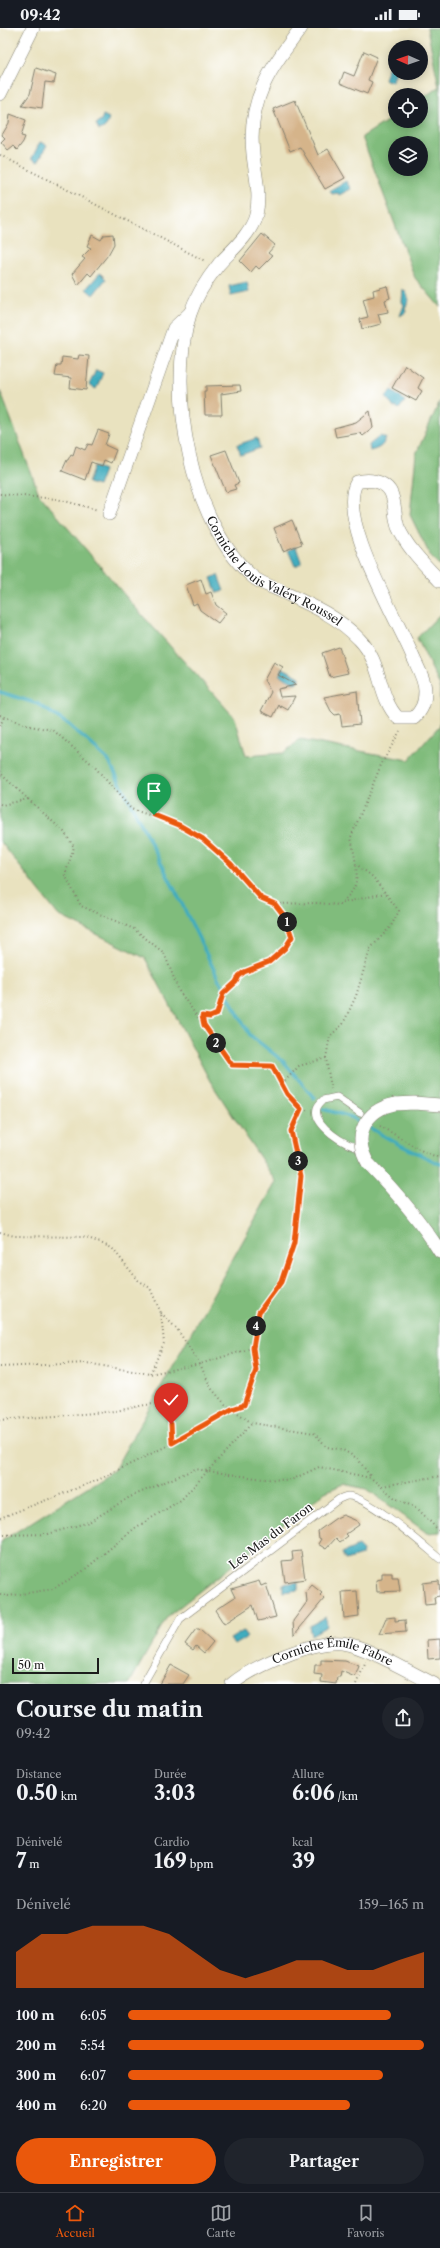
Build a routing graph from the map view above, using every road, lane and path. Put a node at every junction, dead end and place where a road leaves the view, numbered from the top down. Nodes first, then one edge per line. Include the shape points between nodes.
1 (33, 28) edge
2 (301, 28) edge
3 (0, 94) edge
4 (0, 155) edge
5 (217, 267) junction
6 (190, 314) junction
7 (0, 494) edge
8 (109, 514) joint
9 (440, 581) edge
10 (0, 715) edge
11 (4, 717) junction
12 (405, 720) junction
13 (0, 726) edge
14 (0, 771) edge
15 (28, 799) junction
16 (0, 804) edge
17 (356, 864) junction
18 (386, 893) junction
19 (341, 903) junction
20 (275, 904) junction
21 (204, 1025) junction
22 (326, 1058) junction
23 (282, 1084) junction
24 (331, 1098) junction
25 (440, 1105) edge
26 (301, 1109) junction
27 (360, 1113) dead end
28 (318, 1114) junction
29 (380, 1126) dead end
30 (360, 1148) junction
31 (440, 1158) edge
32 (0, 1232) edge
33 (440, 1252) edge
34 (161, 1313) junction
35 (253, 1348) junction
36 (200, 1364) junction
37 (0, 1367) edge
38 (150, 1374) junction
39 (232, 1409) junction
40 (0, 1420) edge
41 (252, 1423) junction
42 (172, 1443) junction
43 (209, 1472) junction
44 (440, 1476) edge
45 (371, 1478) junction
46 (382, 1486) junction
47 (0, 1518) edge
48 (440, 1532) edge
49 (0, 1535) edge
50 (440, 1558) edge
51 (0, 1595) edge
52 (377, 1657) junction
53 (143, 1684) edge
54 (232, 1684) edge
55 (356, 1684) edge
56 (434, 1684) edge

1 - 3 street
2 - 5 street, Corniche Louis Valéry Roussel via 271,68 262,85 256,109 252,130 258,180 255,217 246,234
4 - 5 path
5 - 6 street, Corniche Louis Valéry Roussel via 197,296
6 - 8 street via 174,328
6 - 12 street, Corniche Louis Valéry Roussel via 181,385 185,433 197,484 215,530 227,549 254,578 332,615 360,639 379,671 389,708 398,718
7 - 8 path via 57,499
9 - 12 street via 404,538 398,527 390,491 378,482 357,482 353,489 353,517 366,559 403,633 425,691 420,712 414,718
10 - 11 path
11 - 13 path
11 - 20 path via 30,726 53,730 94,766 130,809 179,825 203,839 230,863 261,898
12 - 17 path via 381,765 351,837
14 - 15 path
15 - 16 path
15 - 21 path via 64,832 74,846 65,875 81,906 134,929 164,953 179,991
17 - 18 path via 373,877
17 - 19 path via 358,881
18 - 19 path
18 - 22 path via 400,911 391,926 370,949 356,996 343,1024 330,1036
19 - 20 path
20 - 21 path via 285,917 292,937 285,948 269,962 239,976 223,994 217,1014 210,1017 202,1016
21 - 23 path via 232,1065 272,1066
22 - 23 path via 299,1066
22 - 24 path
23 - 26 path via 287,1094
24 - 27 lane via 337,1097 345,1101
24 - 28 lane via 323,1100 317,1108
25 - 30 street, bridge via 414,1103 385,1106 369,1117 361,1136
26 - 28 path
26 - 35 path via 291,1131 301,1176 294,1243 281,1282 259,1312
28 - 30 lane via 326,1130 352,1147
29 - 31 path via 424,1152
30 - 33 street, bridge via 368,1163 395,1191
32 - 34 path via 14,1236 86,1237 112,1248 138,1280 150,1288
34 - 36 path via 178,1329
34 - 38 path via 164,1343
35 - 36 path
35 - 39 path via 256,1370 244,1405
36 - 38 path
36 - 39 path via 211,1388
37 - 38 path via 86,1363
39 - 41 path
39 - 42 path
40 - 42 path via 118,1411 137,1405 158,1404 171,1424
41 - 43 path
41 - 45 path via 314,1433 327,1447 342,1450 357,1458
42 - 47 path via 98,1480
43 - 45 path via 291,1480 319,1467
43 - 49 path via 194,1469 173,1477 130,1497 90,1522 48,1534
43 - 51 path via 181,1500 135,1528 83,1571 53,1590
44 - 46 path
45 - 46 path
46 - 48 path via 395,1498 418,1509
50 - 53 lane, Les Mas du Faron via 378,1510 357,1498 339,1498 180,1619
52 - 54 street, Corniche Émile Fabre via 342,1643 325,1644 262,1665 244,1674
52 - 55 path via 375,1661 368,1657
52 - 56 street, Corniche Émile Fabre

